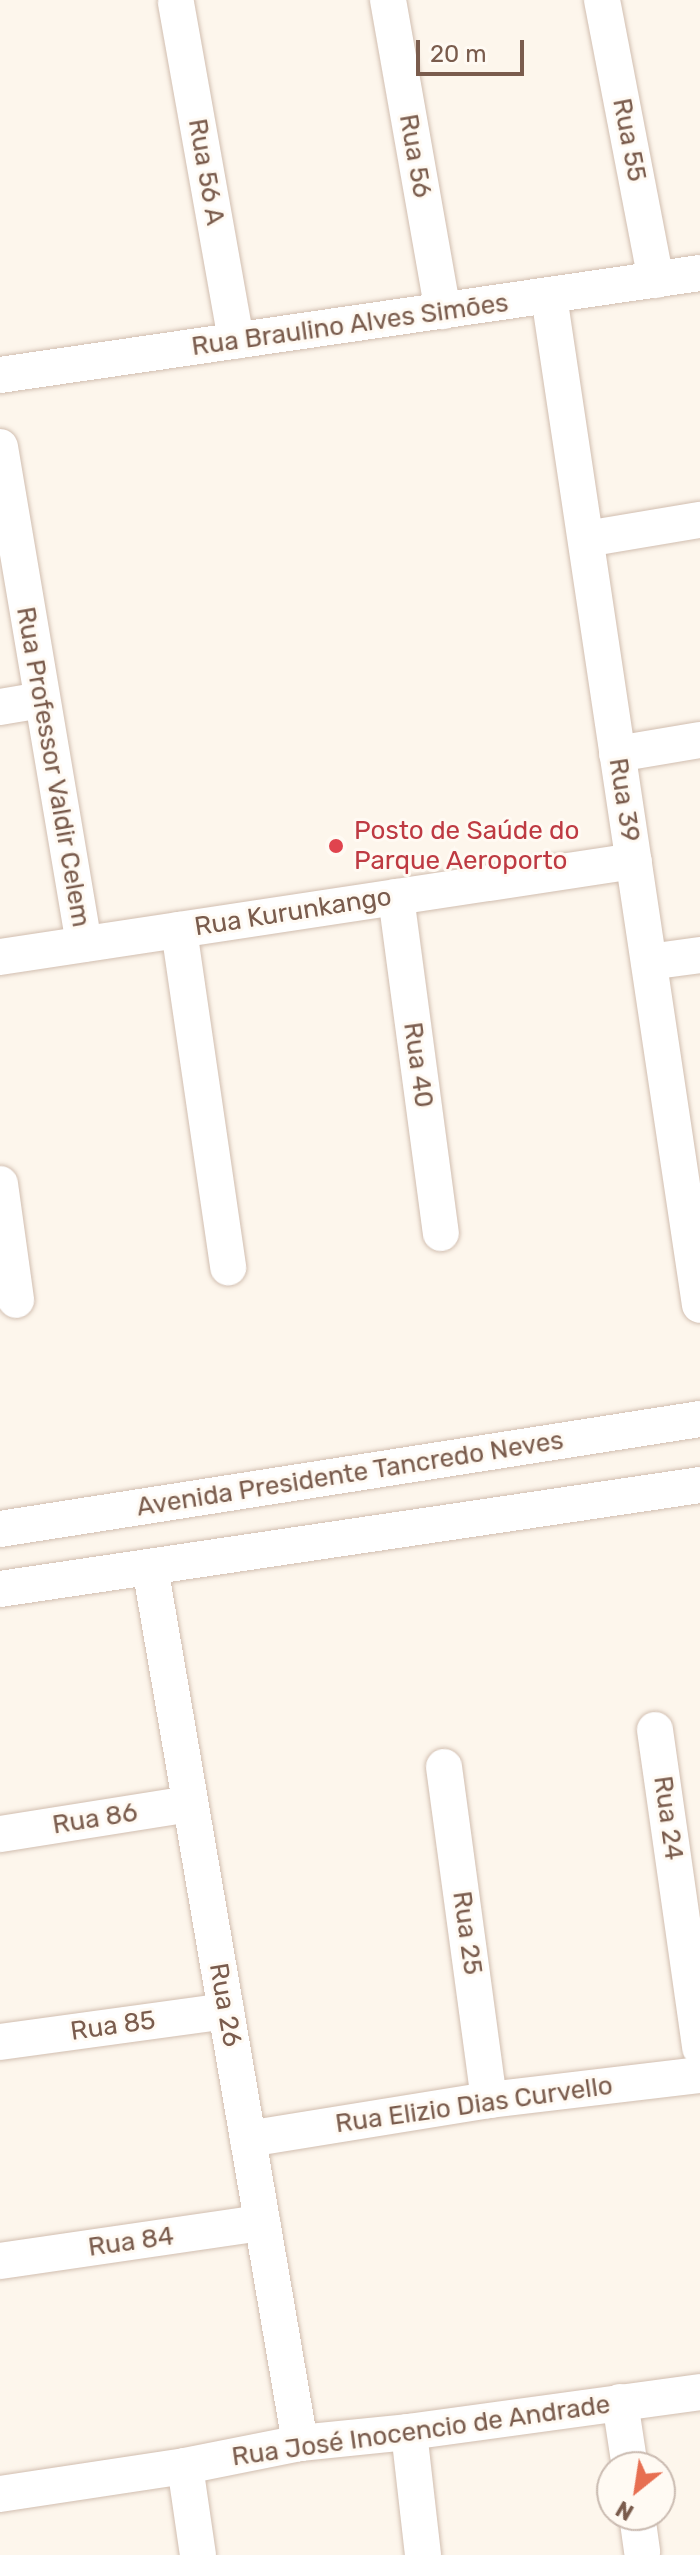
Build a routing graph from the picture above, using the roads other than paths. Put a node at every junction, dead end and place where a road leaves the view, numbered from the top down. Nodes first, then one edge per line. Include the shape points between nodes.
1 (388, 0) edge
2 (602, 0) edge
3 (176, 3) dead end
4 (700, 273) edge
5 (656, 280) junction
6 (549, 296) junction
7 (443, 311) junction
8 (236, 341) junction
9 (0, 375) edge
10 (0, 447) edge
11 (3, 483) edge
12 (700, 520) edge
13 (586, 539) junction
14 (41, 700) junction
15 (0, 707) edge
16 (700, 740) edge
17 (617, 754) junction
18 (634, 861) junction
19 (396, 897) junction
20 (179, 930) junction
21 (84, 944) junction
22 (700, 955) edge
23 (0, 957) edge
24 (649, 962) junction
25 (691, 1179) edge
26 (0, 1184) edge
27 (441, 1233) dead end
28 (228, 1267) dead end
29 (16, 1300) dead end
30 (700, 1305) edge
31 (700, 1419) edge
32 (425, 1462) junction
33 (700, 1485) edge
34 (436, 1522) junction
35 (0, 1529) edge
36 (150, 1567) junction
37 (0, 1589) edge
38 (655, 1730) dead end
39 (444, 1767) dead end
40 (190, 1804) junction
41 (0, 1834) edge
42 (226, 2011) junction
43 (0, 2042) edge
44 (700, 2048) edge
45 (700, 2075) edge
46 (489, 2100) junction
47 (248, 2139) junction
48 (262, 2223) junction
49 (0, 2261) edge
50 (700, 2392) edge
51 (620, 2402) junction
52 (409, 2432) junction
53 (300, 2443) junction
54 (628, 2451) edge
55 (185, 2466) junction
56 (0, 2494) edge
57 (639, 2531) edge
58 (642, 2552) dead end
59 (198, 2555) edge
60 (423, 2555) edge

1 - 7 street, Rua 56
2 - 5 street, Rua 55
3 - 8 street, Rua 56 A
4 - 5 street, Rua Braulino Alves Simões
5 - 6 street, Rua Braulino Alves Simões
6 - 7 street, Rua Braulino Alves Simões
6 - 13 street, Rua 39
7 - 8 street, Rua Braulino Alves Simões
8 - 9 street, Rua Braulino Alves Simões
10 - 11 street, Rua Professor Valdir Celem
11 - 14 street, Rua Professor Valdir Celem
12 - 13 street
13 - 17 street, Rua 39
14 - 15 street
14 - 21 street, Rua Professor Valdir Celem
16 - 17 street
17 - 18 street, Rua 39
18 - 19 street, Rua Kurunkango
18 - 24 street, Rua 39
19 - 20 street, Rua Kurunkango
19 - 27 street, Rua 40
20 - 21 street, Rua Kurunkango
20 - 28 street
21 - 23 street, Rua Kurunkango
22 - 24 street
24 - 25 street, Rua 39
25 - 30 street, Rua 39
26 - 29 street
31 - 32 street, Avenida Presidente Tancredo Neves
32 - 34 street
32 - 35 street, Avenida Presidente Tancredo Neves
33 - 34 street
34 - 36 street
36 - 37 street
36 - 40 street, Rua 26
38 - 44 street, Rua 24
39 - 46 street, Rua 25
40 - 41 street, Rua 86
40 - 42 street, Rua 26
42 - 43 street, Rua 85
42 - 47 street, Rua 26
45 - 46 street, Rua Elizio Dias Curvello
46 - 47 street, Rua Elizio Dias Curvello
47 - 48 street, Rua 26
48 - 49 street, Rua 84
48 - 53 street, Rua 26
50 - 51 street, Rua José Inocencio de Andrade
51 - 52 street, Rua José Inocencio de Andrade
51 - 54 street
52 - 53 street, Rua José Inocencio de Andrade
52 - 60 street
53 - 55 street, Rua José Inocencio de Andrade
55 - 56 street, Rua José Inocencio de Andrade
55 - 59 street
57 - 58 street

